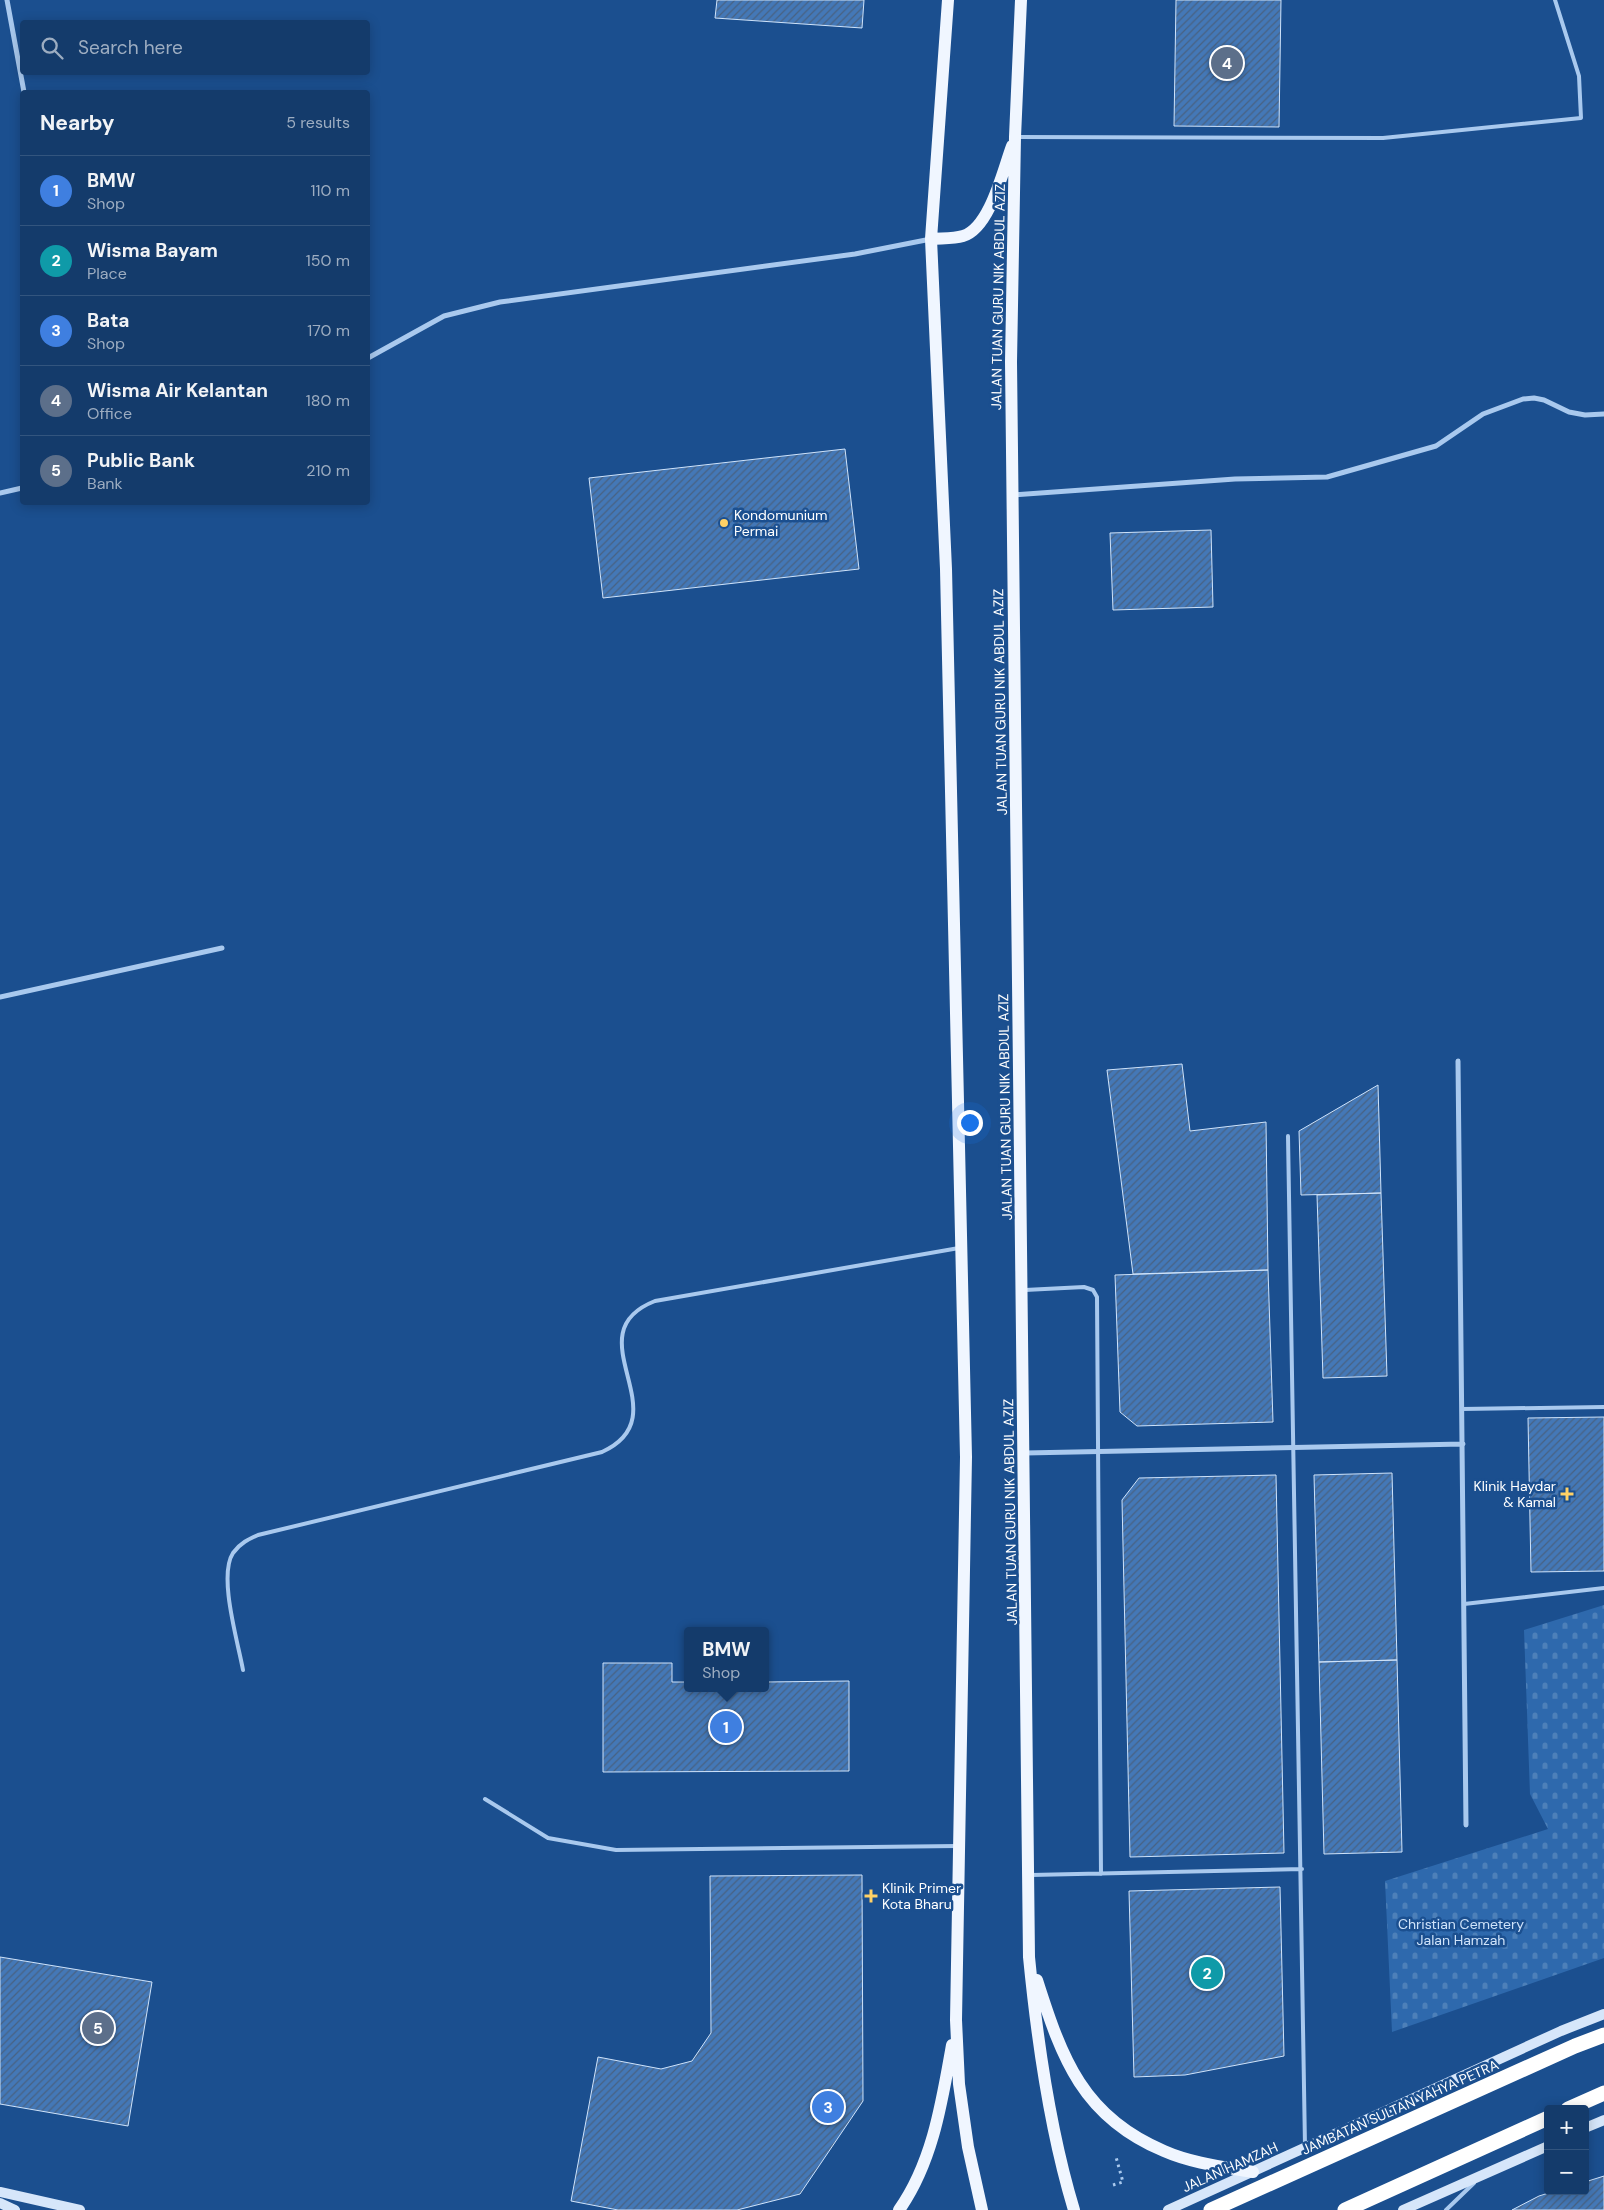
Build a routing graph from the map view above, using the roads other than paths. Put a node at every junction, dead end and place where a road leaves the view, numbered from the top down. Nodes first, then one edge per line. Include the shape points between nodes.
1 (7, 0) edge
2 (948, 0) edge
3 (1021, 0) edge
4 (1555, 0) edge
5 (20, 70) edge
6 (21, 75) edge
7 (24, 90) edge
8 (1015, 136) junction
9 (931, 239) junction
10 (370, 357) edge
11 (1604, 414) edge
12 (20, 488) edge
13 (0, 493) edge
14 (1012, 496) junction
15 (222, 948) dead end
16 (0, 997) edge
17 (1458, 1061) dead end
18 (1288, 1136) dead end
19 (961, 1248) junction
20 (1022, 1290) junction
21 (1604, 1407) edge
22 (1462, 1409) junction
23 (1462, 1444) junction
24 (1294, 1447) junction
25 (1098, 1452) junction
26 (1024, 1453) junction
27 (1604, 1588) edge
28 (1464, 1604) junction
29 (243, 1670) dead end
30 (485, 1799) dead end
31 (1466, 1825) dead end
32 (959, 1846) junction
33 (1302, 1869) junction
34 (1101, 1874) junction
35 (1029, 1875) junction
36 (1029, 1957) junction
37 (1604, 2014) edge
38 (956, 2020) junction
39 (1604, 2035) edge
40 (1604, 2093) edge
41 (1577, 2105) edge
42 (1544, 2120) edge
43 (1604, 2120) edge
44 (1589, 2126) edge
45 (1544, 2148) edge
46 (1305, 2149) junction
47 (1253, 2172) junction
48 (1479, 2178) junction
49 (0, 2192) edge
50 (0, 2203) edge
51 (15, 2210) edge
52 (80, 2210) edge
53 (899, 2210) edge
54 (982, 2210) edge
55 (1074, 2210) edge
56 (1168, 2210) edge
57 (1211, 2210) edge
58 (1345, 2210) edge
59 (1403, 2210) edge
60 (1446, 2210) edge

1 - 5 street
2 - 9 main road
3 - 8 main road, JALAN TUAN GURU NIK ABDUL AZIZ
4 - 8 lane via 1579,76 1580,118 1383,138
6 - 7 street
8 - 9 main road via 981,222 963,236
8 - 14 main road, JALAN TUAN GURU NIK ABDUL AZIZ via 1010,362
9 - 10 street via 855,254 500,302 444,316
9 - 19 main road via 946,569
11 - 14 street via 1585,415 1569,412 1544,400 1523,399 1483,414 1436,446 1327,477 1235,479
12 - 13 street
14 - 20 main road, JALAN TUAN GURU NIK ABDUL AZIZ
15 - 16 street
17 - 22 street
18 - 24 lane
19 - 29 lane via 655,1301 640,1307 627,1319 622,1334 633,1418 628,1434 617,1445 602,1452 258,1535 244,1542 233,1553 227,1568
19 - 32 main road via 966,1457
20 - 25 lane via 1084,1287 1093,1290 1097,1298
20 - 26 main road, JALAN TUAN GURU NIK ABDUL AZIZ
21 - 22 lane
22 - 23 street
23 - 24 street
23 - 28 street
24 - 25 street
24 - 33 lane
25 - 26 street
25 - 34 lane
26 - 35 main road, JALAN TUAN GURU NIK ABDUL AZIZ
27 - 28 lane
28 - 31 street
30 - 32 lane via 548,1838 616,1850
32 - 38 main road
33 - 34 lane
33 - 46 lane
34 - 35 lane
35 - 36 main road, JALAN TUAN GURU NIK ABDUL AZIZ
36 - 47 main road via 1049,2020 1068,2065 1091,2100 1126,2132 1165,2152
36 - 55 main road, JALAN TUAN GURU NIK ABDUL AZIZ via 1046,2082
37 - 46 main road, JALAN HAMZAH
38 - 53 main road via 943,2096 929,2150
38 - 54 main road via 960,2093
39 - 57 highway, JAMBATAN SULTAN YAHYA PETRA
40 - 41 highway
42 - 58 highway
43 - 44 main road
45 - 48 main road
46 - 47 main road, JALAN HAMZAH
47 - 56 main road, JALAN HAMZAH
48 - 59 main road
48 - 60 lane
49 - 52 main road
50 - 51 main road

